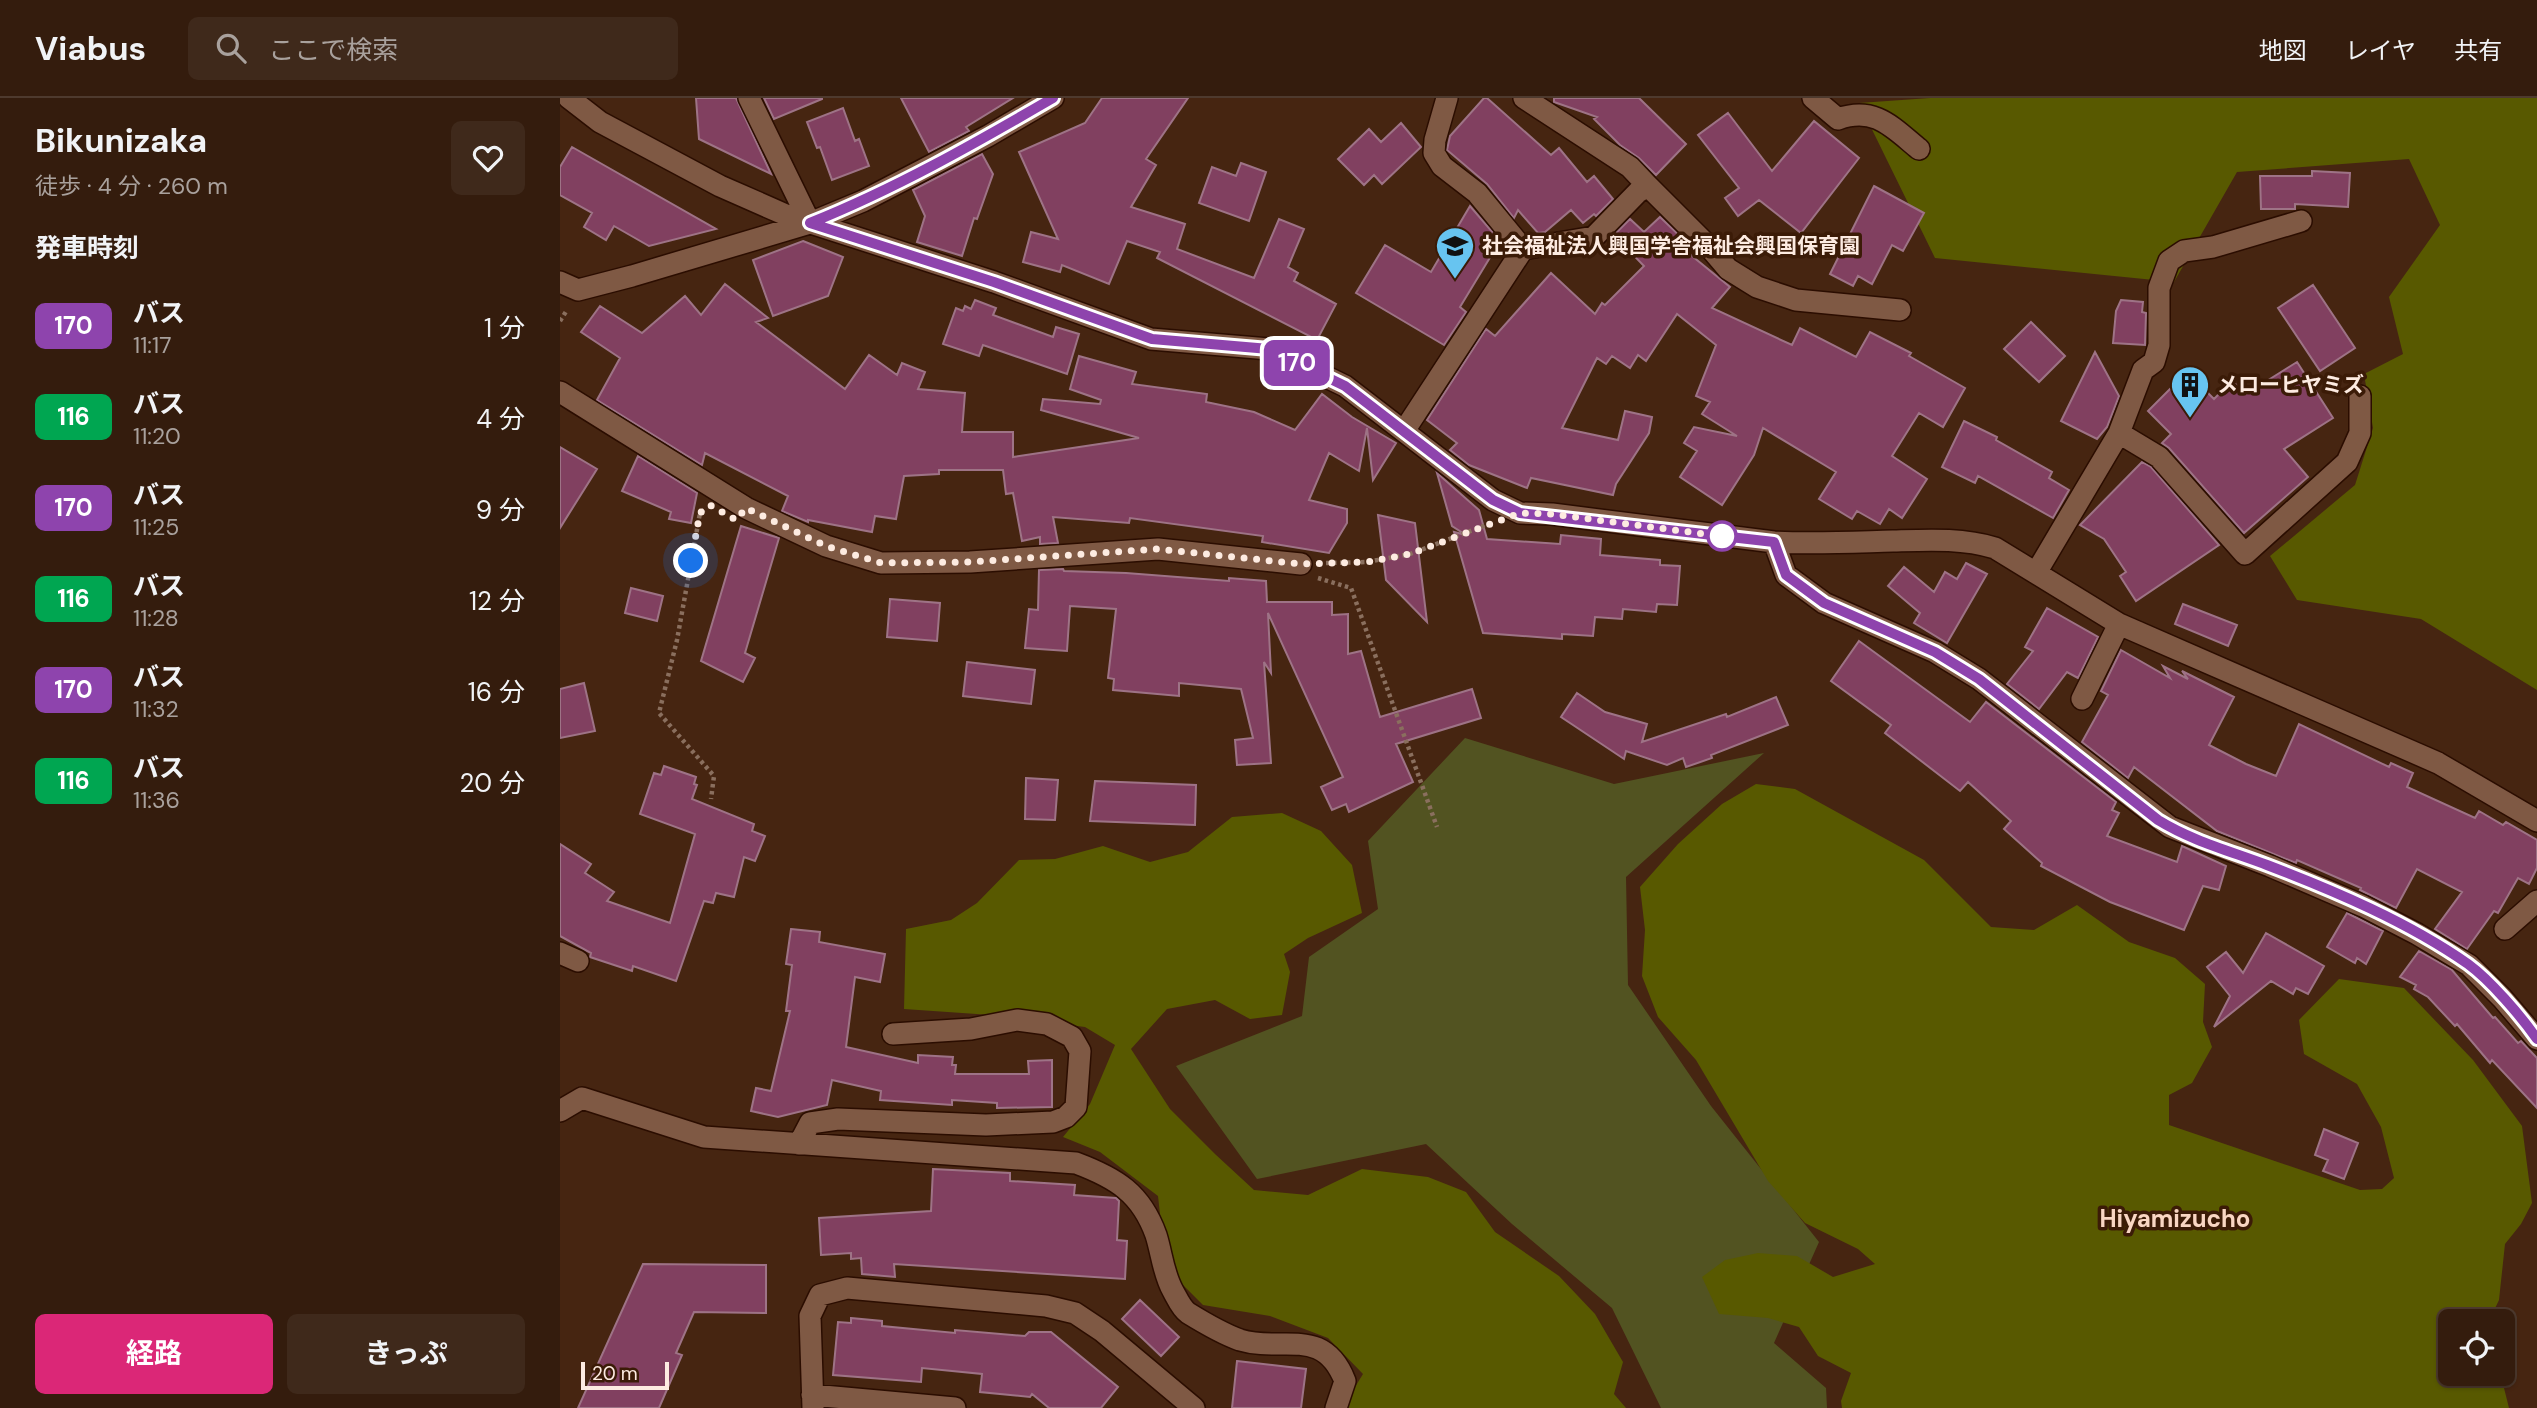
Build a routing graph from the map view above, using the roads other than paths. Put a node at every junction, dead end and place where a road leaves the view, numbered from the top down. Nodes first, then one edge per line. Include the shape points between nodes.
1 (569, 98) edge
2 (749, 98) edge
3 (1053, 98) edge
4 (1447, 98) edge
5 (1524, 98) edge
6 (1813, 98) edge
7 (1919, 149) dead end
8 (1648, 186) junction
9 (2301, 221) dead end
10 (810, 223) junction
11 (1523, 249) junction
12 (560, 282) edge
13 (1900, 310) dead end
14 (560, 392) edge
15 (2360, 396) dead end
16 (1404, 432) junction
17 (2119, 433) junction
18 (1774, 542) junction
19 (1301, 564) road end
20 (2036, 573) junction
21 (2119, 624) junction
22 (2082, 699) dead end
23 (2537, 821) edge
24 (2537, 901) edge
25 (2505, 929) dead end
26 (893, 1034) dead end
27 (2537, 1039) edge
28 (560, 1111) edge
29 (799, 1144) junction
30 (813, 1402) edge
31 (955, 1408) edge
32 (1194, 1408) edge
33 (1336, 1408) edge

1 - 10 street via 600,122 720,186
2 - 10 street
3 - 10 street via 863,201
4 - 11 street via 1434,153 1442,166 1477,193
5 - 8 street via 1630,166
6 - 7 street via 1838,119 1854,113 1885,121
8 - 11 street via 1594,237
8 - 13 street via 1728,269 1757,287 1796,300
9 - 17 street via 2184,251 2169,261 2159,288 2159,345 2154,362 2143,370
10 - 12 street via 578,290
10 - 16 street via 1152,339 1269,349 1345,386
11 - 16 street
14 - 19 street via 746,508 826,546 881,563 1158,549
15 - 17 street via 2360,433 2347,462 2245,554 2160,457
16 - 18 street via 1493,500 1520,513
17 - 20 street
18 - 20 street via 1976,542
18 - 27 street via 1786,575 1824,603 1935,652 1979,679 2158,820 2182,834 2363,906 2469,965
20 - 21 street
21 - 22 street
21 - 23 street via 2438,763
24 - 25 street
26 - 29 street via 971,1029 1017,1020 1047,1024 1072,1037 1080,1051 1076,1107 1053,1122 986,1125 838,1119 810,1123
28 - 29 street via 582,1098 704,1137
29 - 33 street via 1076,1163 1107,1175 1137,1198 1156,1235 1165,1277 1185,1311 1241,1340 1326,1350 1345,1381
30 - 31 street
30 - 32 street via 810,1316 820,1295 847,1288 1046,1306 1075,1313

